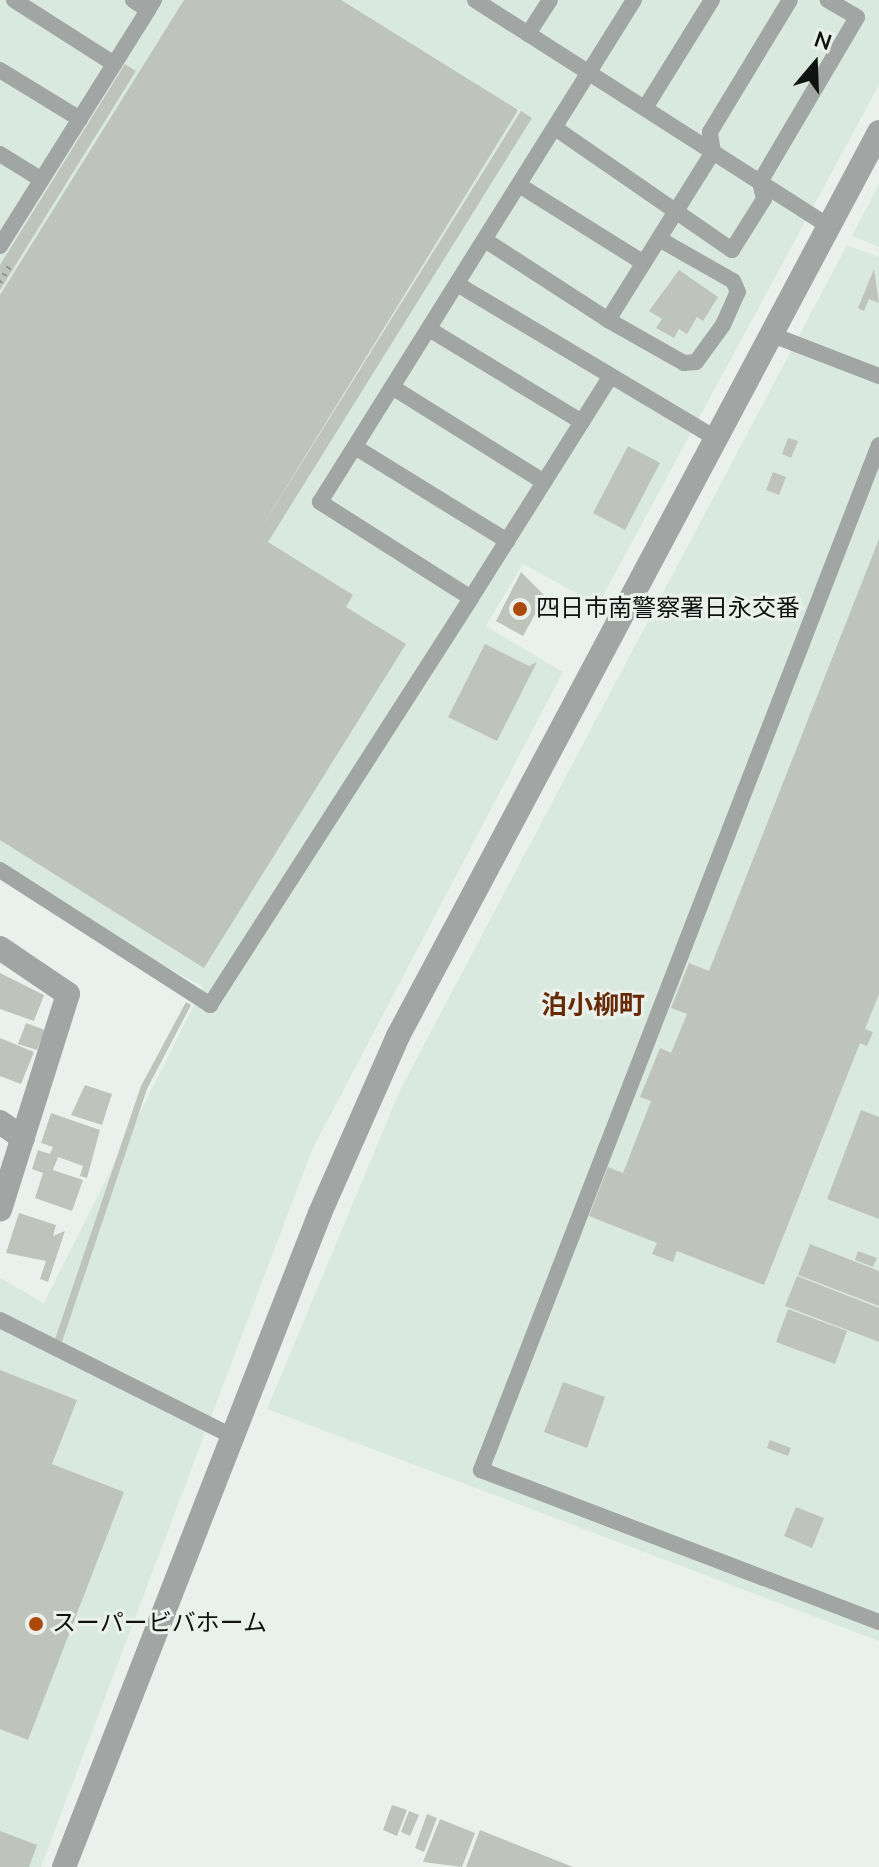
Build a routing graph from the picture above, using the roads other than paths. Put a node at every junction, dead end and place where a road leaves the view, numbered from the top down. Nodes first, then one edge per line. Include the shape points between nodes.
1 (14, 0) edge
2 (133, 0) edge
3 (475, 0) edge
4 (550, 0) edge
5 (634, 0) edge
6 (712, 0) edge
7 (790, 0) edge
8 (829, 0) edge
9 (151, 5) edge
10 (528, 34) junction
11 (114, 64) junction
12 (0, 70) edge
13 (589, 72) junction
14 (645, 108) junction
15 (80, 119) junction
16 (555, 128) junction
17 (879, 132) edge
18 (713, 152) junction
19 (0, 154) edge
20 (42, 180) junction
21 (760, 182) junction
22 (519, 185) junction
23 (674, 215) junction
24 (829, 226) junction
25 (659, 239) junction
26 (485, 240) junction
27 (1, 242) edge
28 (644, 263) junction
29 (457, 284) junction
30 (608, 320) junction
31 (429, 329) junction
32 (770, 334) junction
33 (611, 376) junction
34 (879, 376) edge
35 (392, 387) junction
36 (582, 422) junction
37 (714, 437) junction
38 (879, 445) edge
39 (355, 447) junction
40 (544, 482) junction
41 (507, 541) junction
42 (471, 598) junction
43 (0, 870) edge
44 (0, 948) edge
45 (0, 1122) edge
46 (23, 1138) junction
47 (0, 1210) edge
48 (0, 1320) edge
49 (236, 1438) junction
50 (879, 1622) edge
51 (64, 1867) edge

1 - 11 lane
2 - 9 lane
3 - 10 lane
4 - 10 lane
5 - 13 lane
6 - 14 lane
7 - 18 lane via 710,132
8 - 21 lane via 857,17
9 - 11 lane
10 - 13 lane
11 - 15 lane
12 - 15 lane
13 - 14 lane
13 - 16 lane
14 - 18 lane
15 - 20 lane
16 - 22 lane
16 - 23 lane via 667,199
17 - 24 street
18 - 21 lane
18 - 23 lane
19 - 20 lane
20 - 27 lane
21 - 23 lane via 764,199 732,250
21 - 24 lane
22 - 26 lane
22 - 28 lane
23 - 25 lane
24 - 32 street
25 - 28 lane
25 - 30 lane via 733,281 738,292 723,325 696,362 684,363
26 - 29 lane
26 - 30 lane
28 - 30 lane
29 - 31 lane
29 - 33 lane
31 - 35 lane
31 - 36 lane
32 - 34 lane
32 - 37 street
33 - 36 lane
33 - 37 lane
35 - 39 lane
35 - 40 lane
36 - 40 lane
37 - 49 street via 398,1036 320,1213
38 - 50 lane via 481,1470
39 - 41 lane
39 - 42 lane via 320,502
40 - 41 lane
41 - 42 lane
42 - 43 lane via 210,1005
44 - 46 street via 68,994
45 - 46 street
46 - 47 street
48 - 49 lane
49 - 51 street

